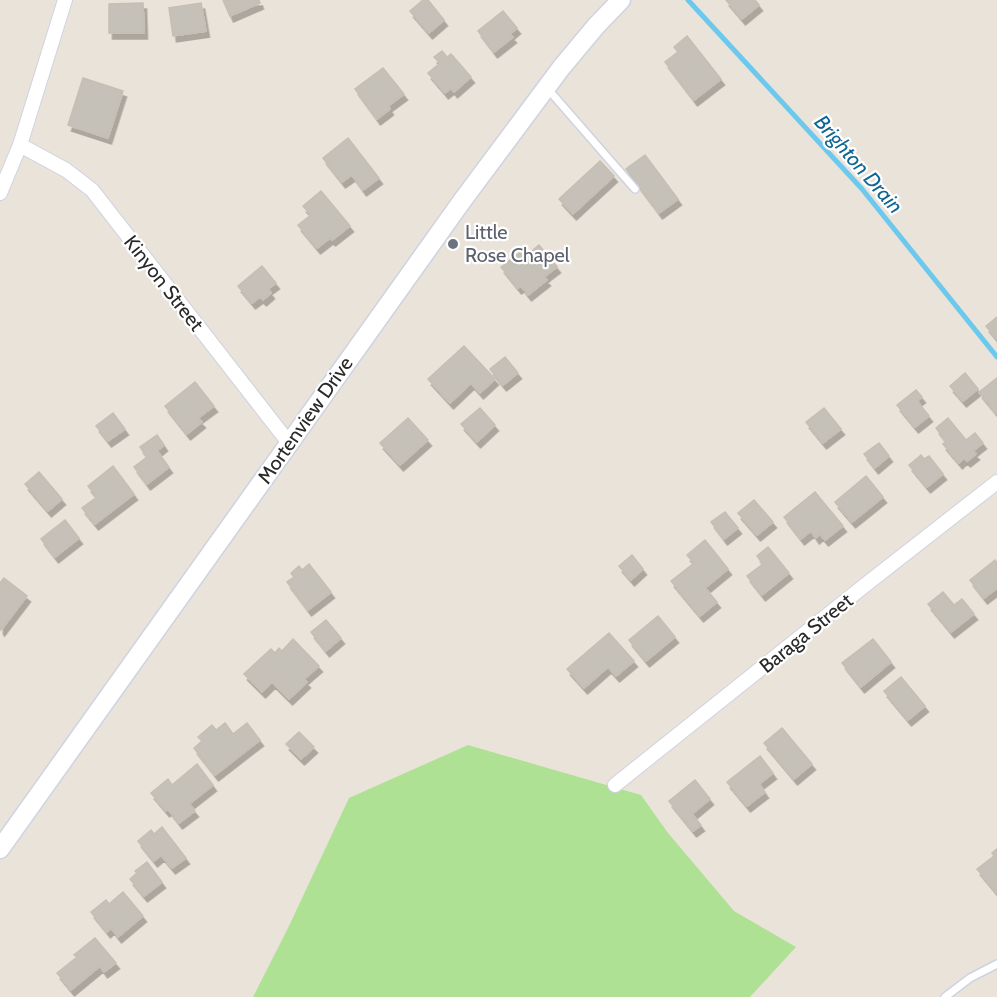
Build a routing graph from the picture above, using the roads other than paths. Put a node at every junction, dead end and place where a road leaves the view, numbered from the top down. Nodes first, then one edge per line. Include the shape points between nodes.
1 (65, 0) edge
2 (621, 0) edge
3 (547, 87) junction
4 (20, 145) junction
5 (635, 189) dead end
6 (0, 193) edge
7 (289, 443) junction
8 (997, 482) edge
9 (615, 785) dead end
10 (0, 849) edge
11 (997, 963) edge
12 (945, 997) edge

1 - 4 street
2 - 3 street, Mortenview Drive
3 - 5 lane
3 - 7 street, Mortenview Drive
4 - 6 street
4 - 7 street, Kinyon Street via 92,189
7 - 10 street, Mortenview Drive
8 - 9 street, Baraga Street
11 - 12 lane

